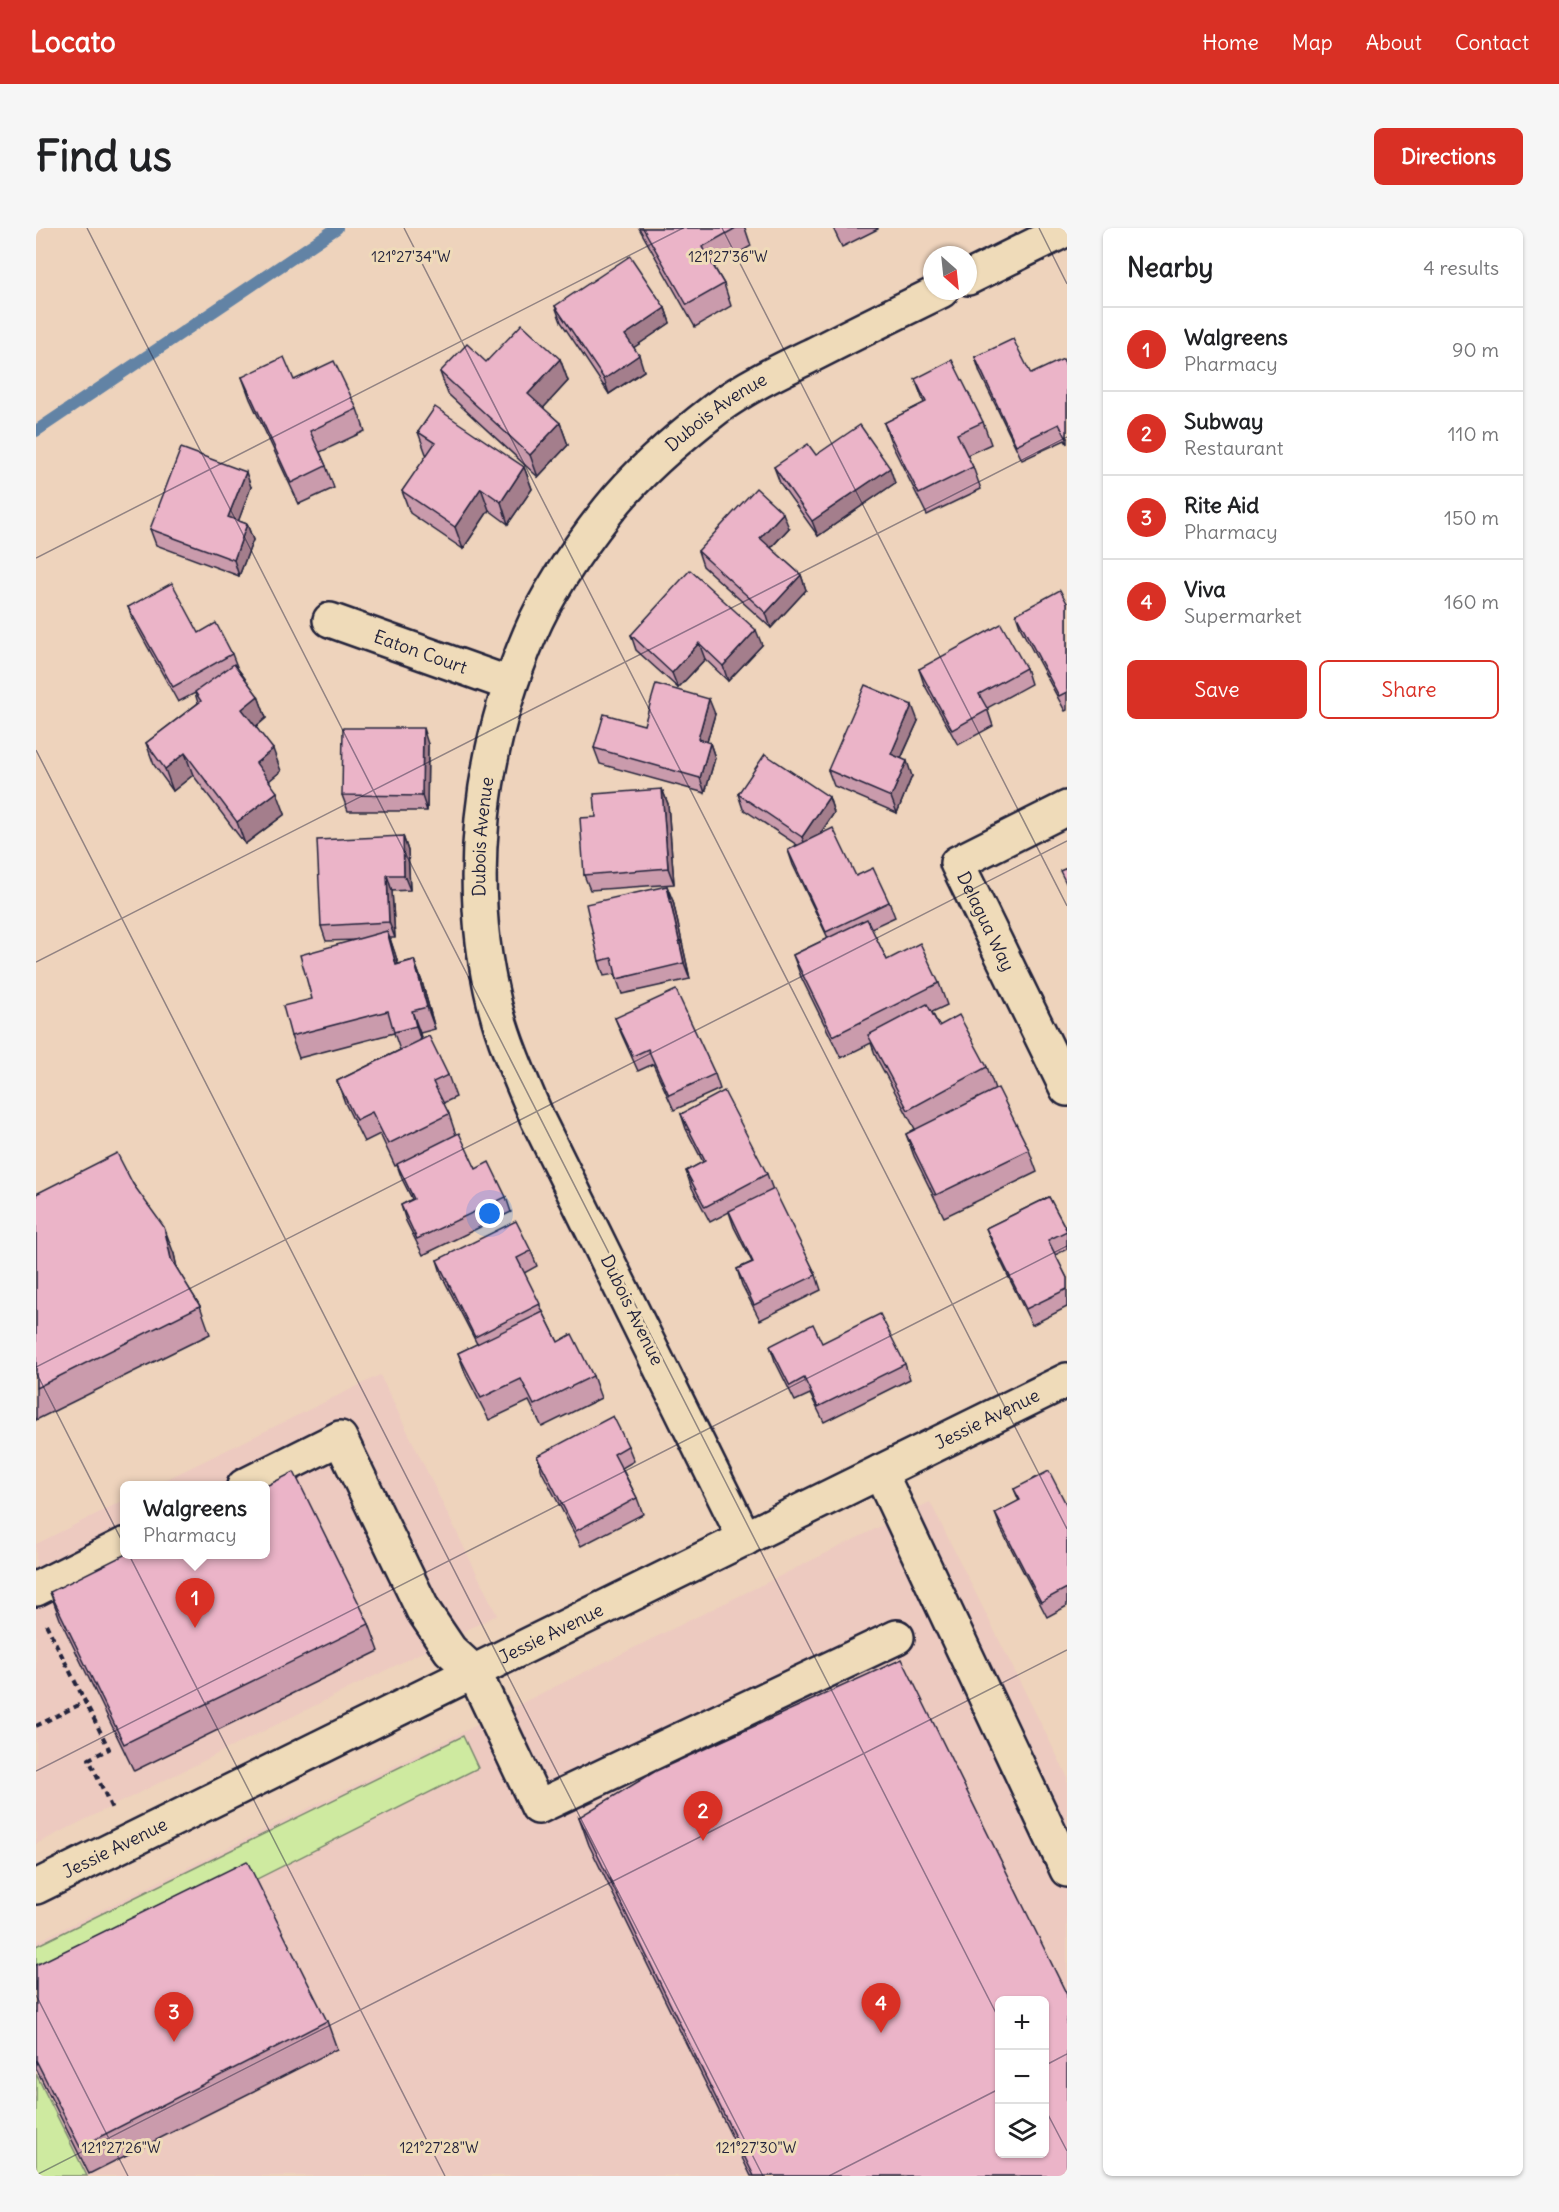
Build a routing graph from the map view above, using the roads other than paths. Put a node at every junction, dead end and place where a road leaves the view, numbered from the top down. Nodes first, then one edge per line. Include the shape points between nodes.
1 (1067, 229) edge
2 (977, 274) edge
3 (923, 300) edge
4 (330, 620) dead end
5 (510, 684) junction
6 (1067, 808) edge
7 (1067, 1089) edge
8 (1067, 1380) edge
9 (880, 1472) junction
10 (252, 1481) edge
11 (745, 1539) junction
12 (120, 1547) edge
13 (36, 1588) edge
14 (897, 1637) dead end
15 (474, 1672) junction
16 (1067, 1870) edge
17 (36, 1887) edge

1 - 2 street
3 - 5 street, Dubois Avenue via 768,376 718,407 650,464 610,508 559,580 531,632
4 - 5 street, Eaton Court
5 - 11 street, Dubois Avenue via 487,771 478,859 484,947 495,1006 538,1120
6 - 7 street, Delagua Way via 957,863
8 - 9 street, Jessie Avenue
9 - 11 street, Jessie Avenue
9 - 16 street
10 - 15 street via 340,1438 423,1610 450,1650
11 - 15 street, Jessie Avenue
12 - 13 street
14 - 15 street via 538,1807
15 - 17 street, Jessie Avenue

